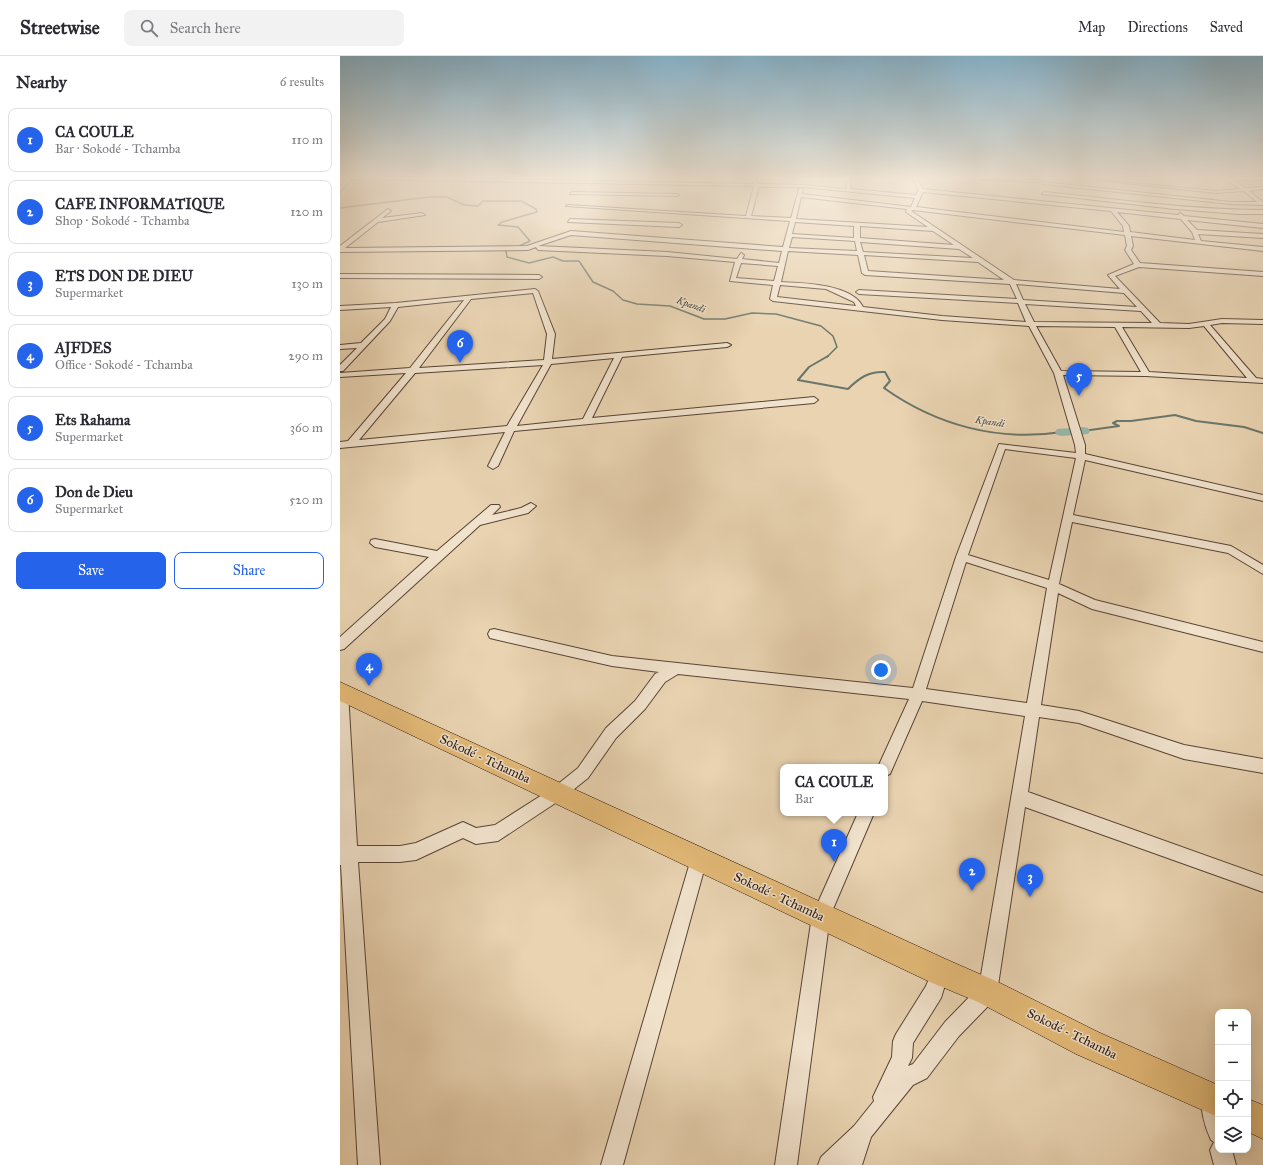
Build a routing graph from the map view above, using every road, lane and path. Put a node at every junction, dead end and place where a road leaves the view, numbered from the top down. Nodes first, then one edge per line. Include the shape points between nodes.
1 (366, 230) edge
2 (571, 230) edge
3 (649, 230) edge
4 (676, 230) edge
5 (790, 230) edge
6 (857, 230) edge
7 (935, 230) edge
8 (1094, 230) edge
9 (1127, 230) edge
10 (1193, 230) edge
11 (1195, 232) junction
12 (571, 233) junction
13 (675, 233) junction
14 (1128, 234) junction
15 (789, 235) junction
16 (1263, 236) edge
17 (857, 240) junction
18 (1199, 242) junction
19 (745, 247) junction
20 (962, 247) junction
21 (525, 248) junction
22 (786, 248) junction
23 (1263, 249) edge
24 (340, 250) edge
25 (667, 254) junction
26 (860, 254) junction
27 (982, 260) junction
28 (739, 261) junction
29 (782, 265) junction
30 (1138, 265) junction
31 (1263, 274) edge
32 (340, 276) edge
33 (539, 277) dead end
34 (1012, 282) junction
35 (777, 283) junction
36 (912, 287) junction
37 (1127, 291) junction
38 (859, 292) dead end
39 (468, 299) junction
40 (1022, 303) junction
41 (396, 305) junction
42 (343, 308) edge
43 (941, 308) junction
44 (861, 310) junction
45 (1144, 310) junction
46 (340, 314) edge
47 (1263, 322) edge
48 (1031, 324) junction
49 (1206, 324) junction
50 (1118, 326) junction
51 (1158, 326) junction
52 (363, 345) junction
53 (727, 345) dead end
54 (340, 347) edge
55 (619, 356) junction
56 (548, 362) junction
57 (340, 369) edge
58 (413, 370) junction
59 (1058, 373) junction
60 (1146, 374) junction
61 (340, 375) edge
62 (1254, 381) junction
63 (1263, 381) edge
64 (814, 400) dead end
65 (585, 423) junction
66 (511, 428) junction
67 (351, 444) junction
68 (340, 445) edge
69 (1080, 450) junction
70 (493, 466) dead end
71 (1263, 498) edge
72 (531, 506) dead end
73 (495, 507) dead end
74 (1069, 518) junction
75 (478, 522) junction
76 (375, 543) dead end
77 (439, 555) junction
78 (962, 557) junction
79 (1263, 570) edge
80 (1054, 586) junction
81 (494, 634) dead end
82 (340, 645) edge
83 (1263, 647) edge
84 (676, 668) junction
85 (341, 692) edge
86 (918, 694) junction
87 (1034, 711) junction
88 (887, 764) edge
89 (1263, 766) edge
90 (558, 794) junction
91 (1020, 797) junction
92 (865, 816) edge
93 (345, 855) edge
94 (699, 859) junction
95 (1263, 884) edge
96 (821, 916) junction
97 (940, 972) junction
98 (988, 992) junction
99 (1214, 1099) edge
100 (1251, 1116) edge
101 (1216, 1117) edge
102 (1263, 1122) edge
103 (861, 1133) junction
104 (1223, 1153) edge
105 (787, 1164) edge
106 (369, 1165) edge
107 (612, 1165) edge
108 (830, 1165) edge
109 (851, 1165) edge
110 (1225, 1165) edge

1 - 24 street
2 - 12 street
3 - 13 street
4 - 13 street
5 - 15 street
6 - 17 street
7 - 20 street
8 - 14 street
9 - 14 street
10 - 11 street
11 - 16 street
11 - 18 street
12 - 13 street
12 - 21 street
13 - 19 street
13 - 25 street
14 - 18 street
14 - 30 street via 1128,250
15 - 17 street
15 - 22 street
17 - 20 street
17 - 26 street
18 - 23 street
19 - 22 street
19 - 28 street
20 - 27 street
21 - 24 street
21 - 25 street
22 - 26 street
22 - 29 street
25 - 28 street
26 - 27 street
26 - 36 street via 865,273
27 - 34 street
28 - 29 street
28 - 35 street via 732,280
29 - 35 street
30 - 31 street
30 - 37 street via 1111,275
32 - 33 street
34 - 36 street
34 - 37 street
34 - 40 street
35 - 44 street via 827,287 857,301
35 - 44 street via 773,299
36 - 38 street
36 - 43 street
37 - 45 street
39 - 41 street
39 - 56 street via 535,291 551,334
39 - 58 street
40 - 43 street
40 - 45 street
40 - 48 street
41 - 42 street
41 - 52 street via 388,320
42 - 46 street
43 - 44 street
43 - 48 street
45 - 51 street
47 - 49 street via 1222,321
48 - 50 street
48 - 59 street
49 - 51 street
49 - 62 street
50 - 51 street
50 - 60 street
52 - 54 street
52 - 57 street
53 - 55 street
55 - 56 street
55 - 65 street
56 - 58 street
56 - 66 street
58 - 61 street
58 - 67 street
59 - 60 street
59 - 69 street
60 - 62 street
62 - 63 street
64 - 65 street
65 - 66 street
66 - 67 street
66 - 70 street
67 - 68 street
69 - 71 street
69 - 74 street
69 - 78 street via 1002,446
72 - 75 street via 524,511
73 - 75 street
74 - 79 street via 1231,550
74 - 80 street via 1060,549
75 - 77 street
76 - 77 street
77 - 82 street
78 - 80 street
78 - 86 street
80 - 83 street via 1092,604
80 - 87 street
81 - 84 street via 607,660
84 - 86 street
84 - 90 street via 660,678 640,706 611,733 583,773
85 - 90 main road, Sokodé - Tchamba
85 - 93 street
86 - 87 street
86 - 88 street
87 - 89 street via 1079,717 1184,752
87 - 91 street
90 - 93 street via 498,833 476,836 463,830 419,851
90 - 94 main road, Sokodé - Tchamba
91 - 95 street
91 - 98 street
92 - 96 street
93 - 106 street
94 - 96 main road, Sokodé - Tchamba
94 - 107 street
96 - 97 main road, Sokodé - Tchamba
96 - 105 street
97 - 98 main road, Sokodé - Tchamba
97 - 103 street via 934,991 903,1041 902,1058 888,1090
98 - 99 main road, Sokodé - Tchamba via 1087,1043
98 - 103 street via 952,1029 920,1071 906,1078
99 - 101 street
100 - 102 main road
103 - 108 street
103 - 109 street
104 - 110 street

